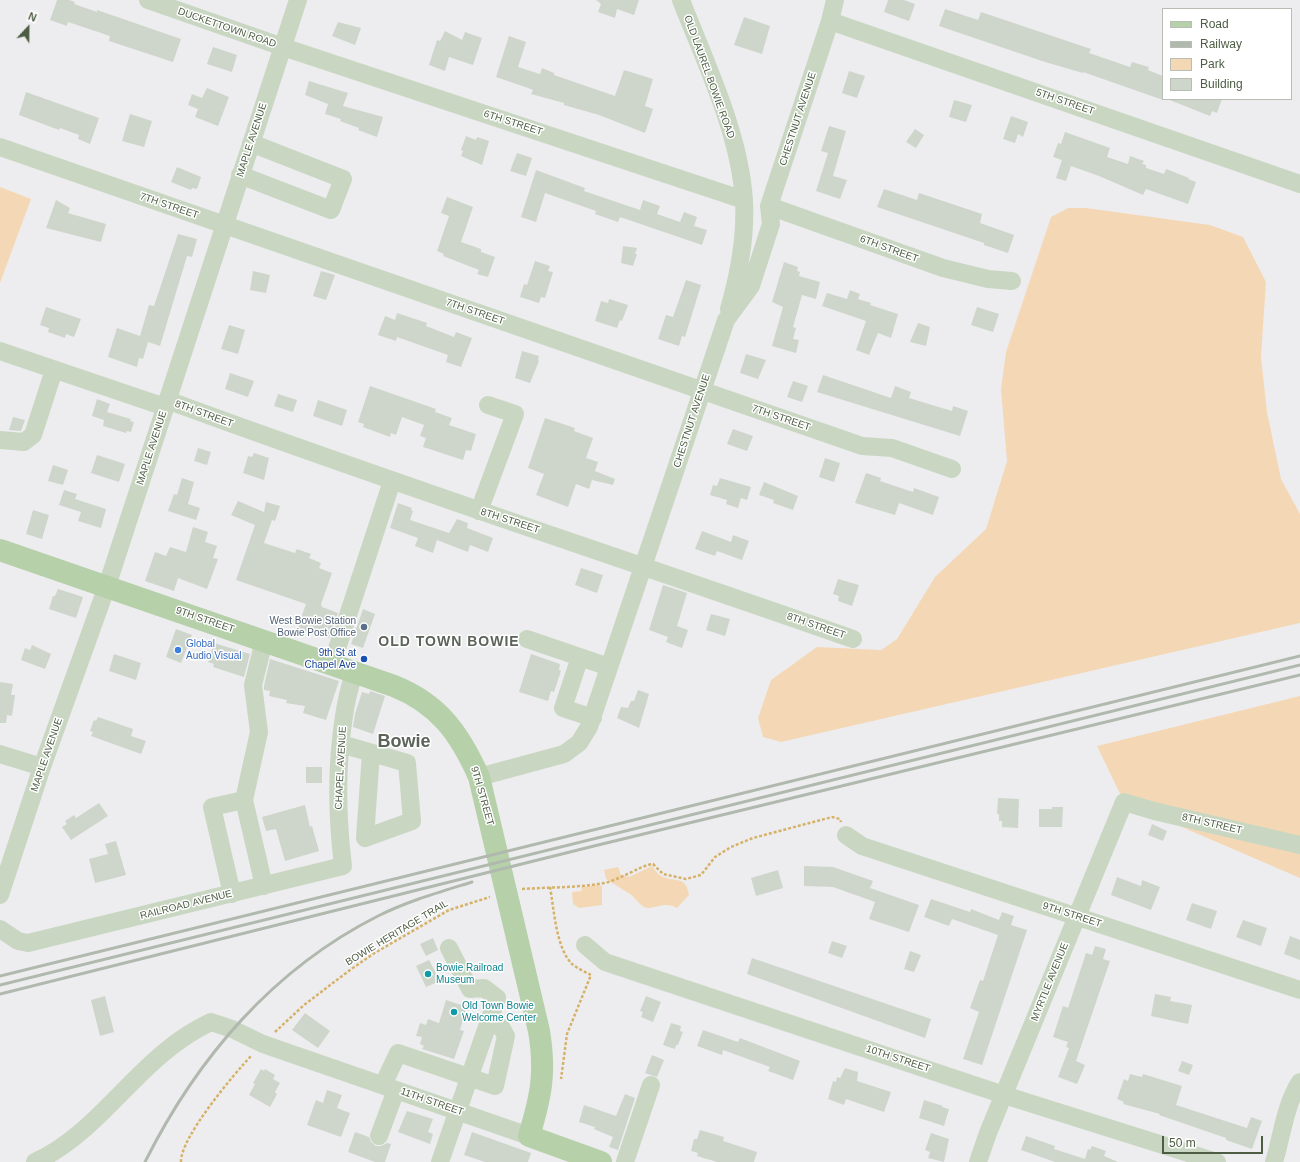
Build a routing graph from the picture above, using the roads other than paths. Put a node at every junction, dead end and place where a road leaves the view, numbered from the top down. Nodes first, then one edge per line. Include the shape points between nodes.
1 (148, 0) edge
2 (298, 0) edge
3 (681, 0) edge
4 (835, 0) edge
5 (830, 21) junction
6 (283, 47) junction
7 (251, 143) junction
8 (0, 147) edge
9 (240, 175) junction
10 (1300, 184) edge
11 (744, 200) junction
12 (769, 206) junction
13 (224, 225) junction
14 (1012, 281) dead end
15 (726, 320) junction
16 (0, 351) edge
17 (54, 370) junction
18 (702, 391) junction
19 (166, 404) junction
20 (488, 405) dead end
21 (0, 440) edge
22 (952, 469) dead end
23 (392, 481) junction
24 (479, 511) junction
25 (0, 550) edge
26 (644, 566) junction
27 (107, 586) junction
28 (527, 639) dead end
29 (853, 639) dead end
30 (264, 640) junction
31 (580, 657) junction
32 (332, 664) junction
33 (609, 667) junction
34 (354, 672) junction
35 (592, 718) junction
36 (341, 744) junction
37 (371, 753) junction
38 (0, 754) edge
39 (42, 767) junction
40 (479, 777) junction
41 (244, 800) junction
42 (1124, 802) joint
43 (846, 835) road end
44 (1300, 845) edge
45 (343, 866) joint
46 (264, 886) junction
47 (0, 894) edge
48 (232, 894) junction
49 (1077, 917) junction
50 (0, 928) edge
51 (585, 944) dead end
52 (449, 948) dead end
53 (1300, 990) edge
54 (488, 1023) junction
55 (470, 1076) junction
56 (1300, 1082) edge
57 (651, 1085) dead end
58 (389, 1088) junction
59 (1004, 1095) junction
60 (458, 1112) junction
61 (379, 1136) dead end
62 (529, 1136) junction
63 (35, 1162) edge
64 (440, 1162) edge
65 (601, 1162) edge
66 (625, 1162) edge
67 (978, 1162) edge
68 (1217, 1162) edge
69 (1274, 1162) edge

1 - 6 street, DUCKETTOWN ROAD
2 - 6 street, MAPLE AVENUE
3 - 11 street, OLD LAUREL BOWIE ROAD via 730,134
4 - 5 street, CHESTNUT AVENUE
5 - 10 street, 5TH STREET
5 - 12 street, CHESTNUT AVENUE
6 - 7 street, MAPLE AVENUE
6 - 11 street, 6TH STREET
7 - 9 street, MAPLE AVENUE
7 - 9 street via 343,179 331,210
8 - 13 street, 7TH STREET
9 - 13 street, MAPLE AVENUE
11 - 15 street, OLD LAUREL BOWIE ROAD via 741,258
12 - 14 street, 6TH STREET via 943,268
12 - 15 street, CHESTNUT AVENUE via 771,224 751,286
13 - 18 street, 7TH STREET
13 - 19 street, MAPLE AVENUE
15 - 18 street, CHESTNUT AVENUE
16 - 17 street, 8TH STREET
17 - 19 street, 8TH STREET
17 - 21 street via 33,434 24,442
18 - 22 street, 7TH STREET via 862,446 892,448
18 - 26 street, CHESTNUT AVENUE
19 - 23 street, 8TH STREET
19 - 27 street, MAPLE AVENUE
20 - 24 street via 515,414
23 - 24 street, 8TH STREET
23 - 32 street
24 - 26 street, 8TH STREET
25 - 27 main road, 9TH STREET
26 - 29 street, 8TH STREET
26 - 33 street, CHESTNUT AVENUE
27 - 30 main road, 9TH STREET
27 - 39 street, MAPLE AVENUE
28 - 31 street
30 - 32 main road, 9TH STREET
30 - 41 street via 253,685 259,732
31 - 33 street
31 - 35 street via 563,708
32 - 34 main road, 9TH STREET
33 - 35 street, CHESTNUT AVENUE
34 - 36 street, CHAPEL AVENUE via 344,716
34 - 40 main road, 9TH STREET via 409,692 435,710 464,746
35 - 40 street, CHESTNUT AVENUE via 579,743 564,754
36 - 37 street
36 - 45 street, CHAPEL AVENUE via 338,803
37 - 37 street via 408,763 412,821 365,838
38 - 39 street
39 - 47 street, MAPLE AVENUE
40 - 62 main road, 9TH STREET via 543,1051 541,1095
41 - 46 street
41 - 48 street via 212,807
42 - 44 street, 8TH STREET
42 - 49 street, MYRTLE AVENUE
43 - 49 street, 9TH STREET via 862,846
45 - 46 street, RAILROAD AVENUE
46 - 48 street, RAILROAD AVENUE
48 - 50 street, RAILROAD AVENUE via 28,944 18,941
49 - 53 street, 9TH STREET
49 - 59 street, MYRTLE AVENUE
51 - 59 street, 10TH STREET via 605,962
52 - 54 street via 470,989 484,988 497,998
54 - 55 street
54 - 55 street via 501,1027 506,1036 495,1086
55 - 58 street via 398,1053
55 - 60 street
56 - 69 street via 1284,1122
57 - 66 street
58 - 60 street, 11TH STREET
58 - 61 street
58 - 63 street, 11TH STREET via 262,1045 211,1022 194,1030 158,1055 83,1130
59 - 67 street, MYRTLE AVENUE
59 - 68 street, 10TH STREET
60 - 62 street, 11TH STREET
60 - 64 street
62 - 65 main road, 11TH STREET

